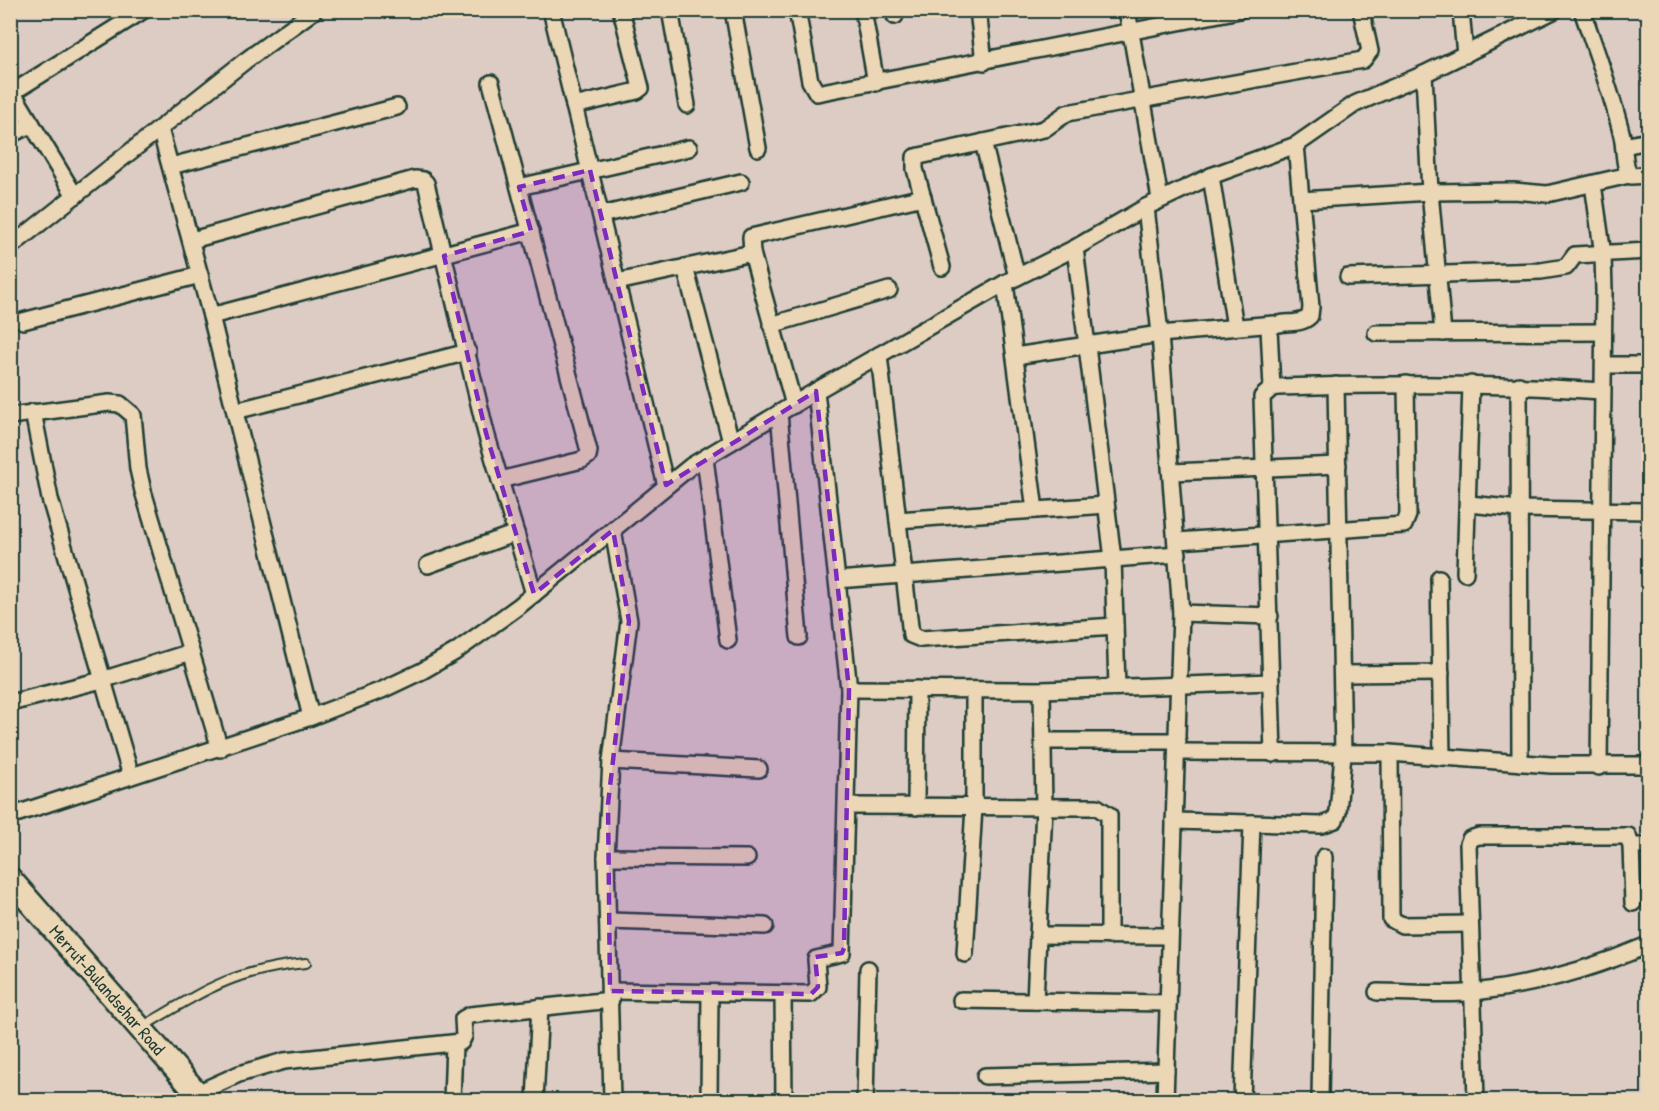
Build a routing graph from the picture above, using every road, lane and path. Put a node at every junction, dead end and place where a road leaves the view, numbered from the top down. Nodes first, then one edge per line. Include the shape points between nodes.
1 (144, 10) edge
2 (315, 10) edge
3 (550, 10) edge
4 (621, 10) edge
5 (670, 10) edge
6 (733, 10) edge
7 (797, 10) edge
8 (863, 10) edge
9 (978, 10) edge
10 (1127, 10) edge
11 (1240, 10) edge
12 (1361, 10) edge
13 (1461, 10) edge
14 (1554, 10) edge
15 (1582, 10) edge
16 (1131, 33) junction
17 (1465, 55) junction
18 (984, 62) junction
19 (1424, 74) junction
20 (491, 83) dead end
21 (876, 83) junction
22 (12, 90) edge
23 (1143, 101) junction
24 (687, 105) dead end
25 (574, 106) junction
26 (398, 107) dead end
27 (32, 124) junction
28 (160, 129) junction
29 (10, 135) edge
30 (1648, 141) edge
31 (983, 142) junction
32 (1296, 145) junction
33 (1624, 146) junction
34 (689, 148) dead end
35 (758, 148) dead end
36 (171, 166) junction
37 (590, 170) junction
38 (1629, 175) junction
39 (1648, 175) edge
40 (1211, 176) junction
41 (741, 182) dead end
42 (1593, 184) junction
43 (519, 187) junction
44 (1430, 192) junction
45 (75, 196) junction
46 (923, 197) junction
47 (1160, 199) junction
48 (1301, 200) junction
49 (1146, 207) junction
50 (601, 215) junction
51 (531, 231) junction
52 (192, 240) junction
53 (10, 247) edge
54 (1075, 248) junction
55 (1648, 251) edge
56 (752, 254) junction
57 (1602, 255) junction
58 (444, 256) junction
59 (685, 267) junction
60 (942, 267) dead end
61 (200, 275) junction
62 (1437, 276) junction
63 (1348, 277) dead end
64 (1011, 280) junction
65 (617, 282) junction
66 (889, 290) dead end
67 (211, 316) junction
68 (23, 321) dead end
69 (1274, 324) junction
70 (771, 325) junction
71 (1235, 327) junction
72 (1603, 332) junction
73 (1376, 333) dead end
74 (1443, 333) junction
75 (1160, 334) junction
76 (1086, 344) junction
77 (468, 352) junction
78 (879, 355) junction
79 (1015, 356) junction
80 (1648, 364) edge
81 (1604, 365) junction
82 (1406, 384) junction
83 (1471, 384) junction
84 (1336, 385) junction
85 (1519, 386) junction
86 (1272, 388) junction
87 (816, 391) junction
88 (1602, 391) junction
89 (794, 405) junction
90 (235, 411) junction
91 (33, 412) junction
92 (779, 413) junction
93 (10, 416) edge
94 (731, 442) junction
95 (705, 458) junction
96 (1338, 465) junction
97 (1263, 467) junction
98 (1172, 472) junction
99 (500, 480) junction
100 (666, 486) junction
101 (1469, 504) junction
102 (1106, 505) junction
103 (1519, 509) junction
104 (1035, 510) junction
105 (1599, 510) junction
106 (1648, 511) edge
107 (898, 520) junction
108 (613, 530) junction
109 (1339, 530) junction
110 (516, 532) junction
111 (1268, 536) junction
112 (1178, 547) junction
113 (1113, 559) junction
114 (428, 565) dead end
115 (1466, 573) dead end
116 (904, 575) junction
117 (1439, 578) dead end
118 (837, 580) junction
119 (534, 594) junction
120 (1181, 613) junction
121 (1270, 616) junction
122 (1115, 626) junction
123 (799, 637) dead end
124 (728, 640) dead end
125 (191, 652) junction
126 (1441, 673) junction
127 (1342, 674) junction
128 (102, 680) junction
129 (1271, 682) junction
130 (1180, 684) junction
131 (1117, 687) junction
132 (849, 689) junction
133 (917, 689) junction
134 (974, 690) junction
135 (1042, 690) junction
136 (10, 703) edge
137 (311, 717) junction
138 (1043, 741) junction
139 (1178, 746) junction
140 (220, 748) junction
141 (1343, 753) junction
142 (1390, 753) junction
143 (1273, 754) junction
144 (1442, 757) junction
145 (611, 761) junction
146 (1520, 763) junction
147 (1648, 765) edge
148 (1599, 767) junction
149 (759, 769) dead end
150 (131, 776) junction
151 (847, 806) junction
152 (916, 807) junction
153 (974, 807) junction
154 (1044, 808) junction
155 (10, 816) edge
156 (1174, 821) junction
157 (1252, 823) junction
158 (1631, 846) junction
159 (1648, 846) edge
160 (606, 857) junction
161 (1324, 857) dead end
162 (747, 858) dead end
163 (10, 879) edge
164 (1633, 903) dead end
165 (608, 921) junction
166 (1470, 924) junction
167 (765, 926) dead end
168 (1038, 935) junction
169 (1108, 936) junction
170 (1170, 936) junction
171 (1648, 945) edge
172 (965, 954) dead end
173 (306, 963) dead end
174 (868, 969) dead end
175 (1377, 992) dead end
176 (1473, 992) junction
177 (710, 993) junction
178 (783, 994) junction
179 (610, 995) junction
180 (961, 1000) dead end
181 (1035, 1001) junction
182 (1168, 1003) junction
183 (540, 1007) junction
184 (140, 1028) junction
185 (454, 1044) junction
186 (1166, 1071) junction
187 (985, 1076) dead end
188 (200, 1097) edge
189 (452, 1101) edge
190 (535, 1101) edge
191 (612, 1101) edge
192 (709, 1101) edge
193 (784, 1101) edge
194 (865, 1101) edge
195 (1165, 1101) edge
196 (1242, 1101) edge
197 (1320, 1101) edge
198 (1476, 1101) edge

1 - 22 street
2 - 28 street
3 - 25 street
4 - 25 street via 640,88 637,92
5 - 24 street
6 - 35 street
7 - 21 street via 810,81 817,93
8 - 21 street
9 - 18 street
10 - 16 street
11 - 16 street
12 - 23 street via 1370,51 1363,60
13 - 17 street
14 - 17 street
15 - 33 street via 1610,89
16 - 18 street
16 - 23 street
17 - 19 street
18 - 21 street
19 - 32 street via 1355,104
19 - 44 street
20 - 43 street
22 - 27 street
23 - 31 street via 1062,114 1049,127
23 - 47 street
25 - 37 street
26 - 36 street
27 - 29 street
27 - 45 street
28 - 36 street
28 - 45 street
30 - 33 street
31 - 46 street via 915,157
31 - 64 street
32 - 40 street
32 - 48 street
33 - 38 street
34 - 37 street
36 - 52 street
37 - 43 street
37 - 50 street
38 - 39 street
38 - 42 street
40 - 47 street
40 - 71 street
41 - 50 street
42 - 44 street via 1547,194
42 - 57 street
43 - 51 street
44 - 48 street
44 - 62 street
45 - 53 street
46 - 56 street via 757,234 751,237
46 - 60 street
47 - 49 street
48 - 69 street via 1310,316 1305,321
49 - 54 street
49 - 75 street
50 - 65 street
51 - 58 street
51 - 99 street via 588,456
52 - 58 street via 423,180
52 - 61 street
54 - 64 street
54 - 76 street
55 - 57 street
56 - 59 street
56 - 70 street
57 - 62 street via 1575,255 1568,265 1558,269
57 - 72 street
58 - 67 street
58 - 77 street
59 - 65 street
59 - 94 street
61 - 67 street
61 - 68 street
62 - 63 street
62 - 74 street
64 - 78 street
64 - 79 street
65 - 100 street
66 - 70 street
67 - 90 street
69 - 71 street
69 - 86 street via 1268,334
70 - 89 street
71 - 75 street
72 - 74 street
72 - 81 street
73 - 74 street
75 - 76 street
75 - 98 street
76 - 79 street
76 - 102 street
77 - 90 street
77 - 99 street
78 - 87 street
78 - 107 street
79 - 104 street
80 - 81 street
81 - 88 street
82 - 83 street
82 - 84 street
82 - 109 street via 1408,521 1399,526
83 - 85 street
83 - 101 street
84 - 86 street
84 - 96 street
85 - 88 street
85 - 103 street
86 - 97 street via 1262,397
87 - 89 street
87 - 118 street
88 - 105 street
89 - 92 street
90 - 137 street
91 - 93 street
91 - 125 street via 109,403 120,404 133,415 143,491
91 - 128 street via 50,499
92 - 94 street
92 - 123 street
94 - 95 street
95 - 100 street
95 - 124 street
96 - 97 street
96 - 109 street
97 - 98 street
97 - 111 street
98 - 112 street
99 - 110 street
100 - 108 street
101 - 103 street
101 - 115 street
102 - 104 street
102 - 113 street
103 - 105 street
103 - 146 street
104 - 107 street
105 - 106 street
105 - 148 street
107 - 116 street
108 - 119 street
108 - 145 street via 629,621
109 - 111 street
109 - 127 street
110 - 114 street
110 - 119 street
111 - 112 street
111 - 121 street
112 - 113 street
112 - 120 street
113 - 116 street
113 - 122 street
116 - 118 street
116 - 122 street via 910,630 916,638
117 - 126 street
118 - 132 street
119 - 137 street via 423,671
120 - 121 street
120 - 130 street
121 - 129 street
122 - 131 street
125 - 128 street
125 - 140 street
126 - 127 street
126 - 144 street
127 - 141 street
128 - 136 street
128 - 150 street
129 - 130 street
129 - 143 street
130 - 131 street
130 - 139 street
131 - 135 street
132 - 133 street
132 - 151 street
133 - 134 street
133 - 152 street
134 - 135 street
134 - 153 street
135 - 138 street
137 - 140 street
138 - 139 street
138 - 154 street
139 - 143 street
139 - 156 street
140 - 150 street
141 - 142 street
141 - 143 street
141 - 157 street via 1335,820 1321,825
142 - 144 street
142 - 166 street via 1391,919 1402,926
144 - 146 street
145 - 149 street
145 - 160 street
146 - 148 street
147 - 148 street
150 - 155 street
151 - 152 street
151 - 178 street via 842,953 816,958 816,992
152 - 153 street
153 - 154 street
153 - 172 street
154 - 168 street
154 - 169 street via 1097,807 1109,815
156 - 157 street
156 - 170 street
157 - 196 street
158 - 159 street
158 - 164 street
158 - 166 street via 1628,836 1622,834 1474,836 1468,844
160 - 162 street
160 - 165 street
161 - 197 street
163 - 184 main road, Merrut-Bulandsehar Road
165 - 167 street
165 - 179 street
166 - 176 street
168 - 169 street
168 - 181 street
169 - 170 street
170 - 182 street
171 - 176 street via 1577,973
173 - 184 lane via 267,966 222,980
174 - 194 street
175 - 176 street
176 - 198 street
177 - 178 street
177 - 179 street
177 - 192 street
178 - 193 street
179 - 183 street
179 - 191 street
180 - 181 street
181 - 182 street
182 - 186 street
183 - 185 street via 470,1015 463,1019 461,1042
183 - 190 street
184 - 188 main road, Merrut-Bulandsehar Road
185 - 188 street via 284,1061 239,1074
185 - 189 street
186 - 187 street
186 - 195 street

